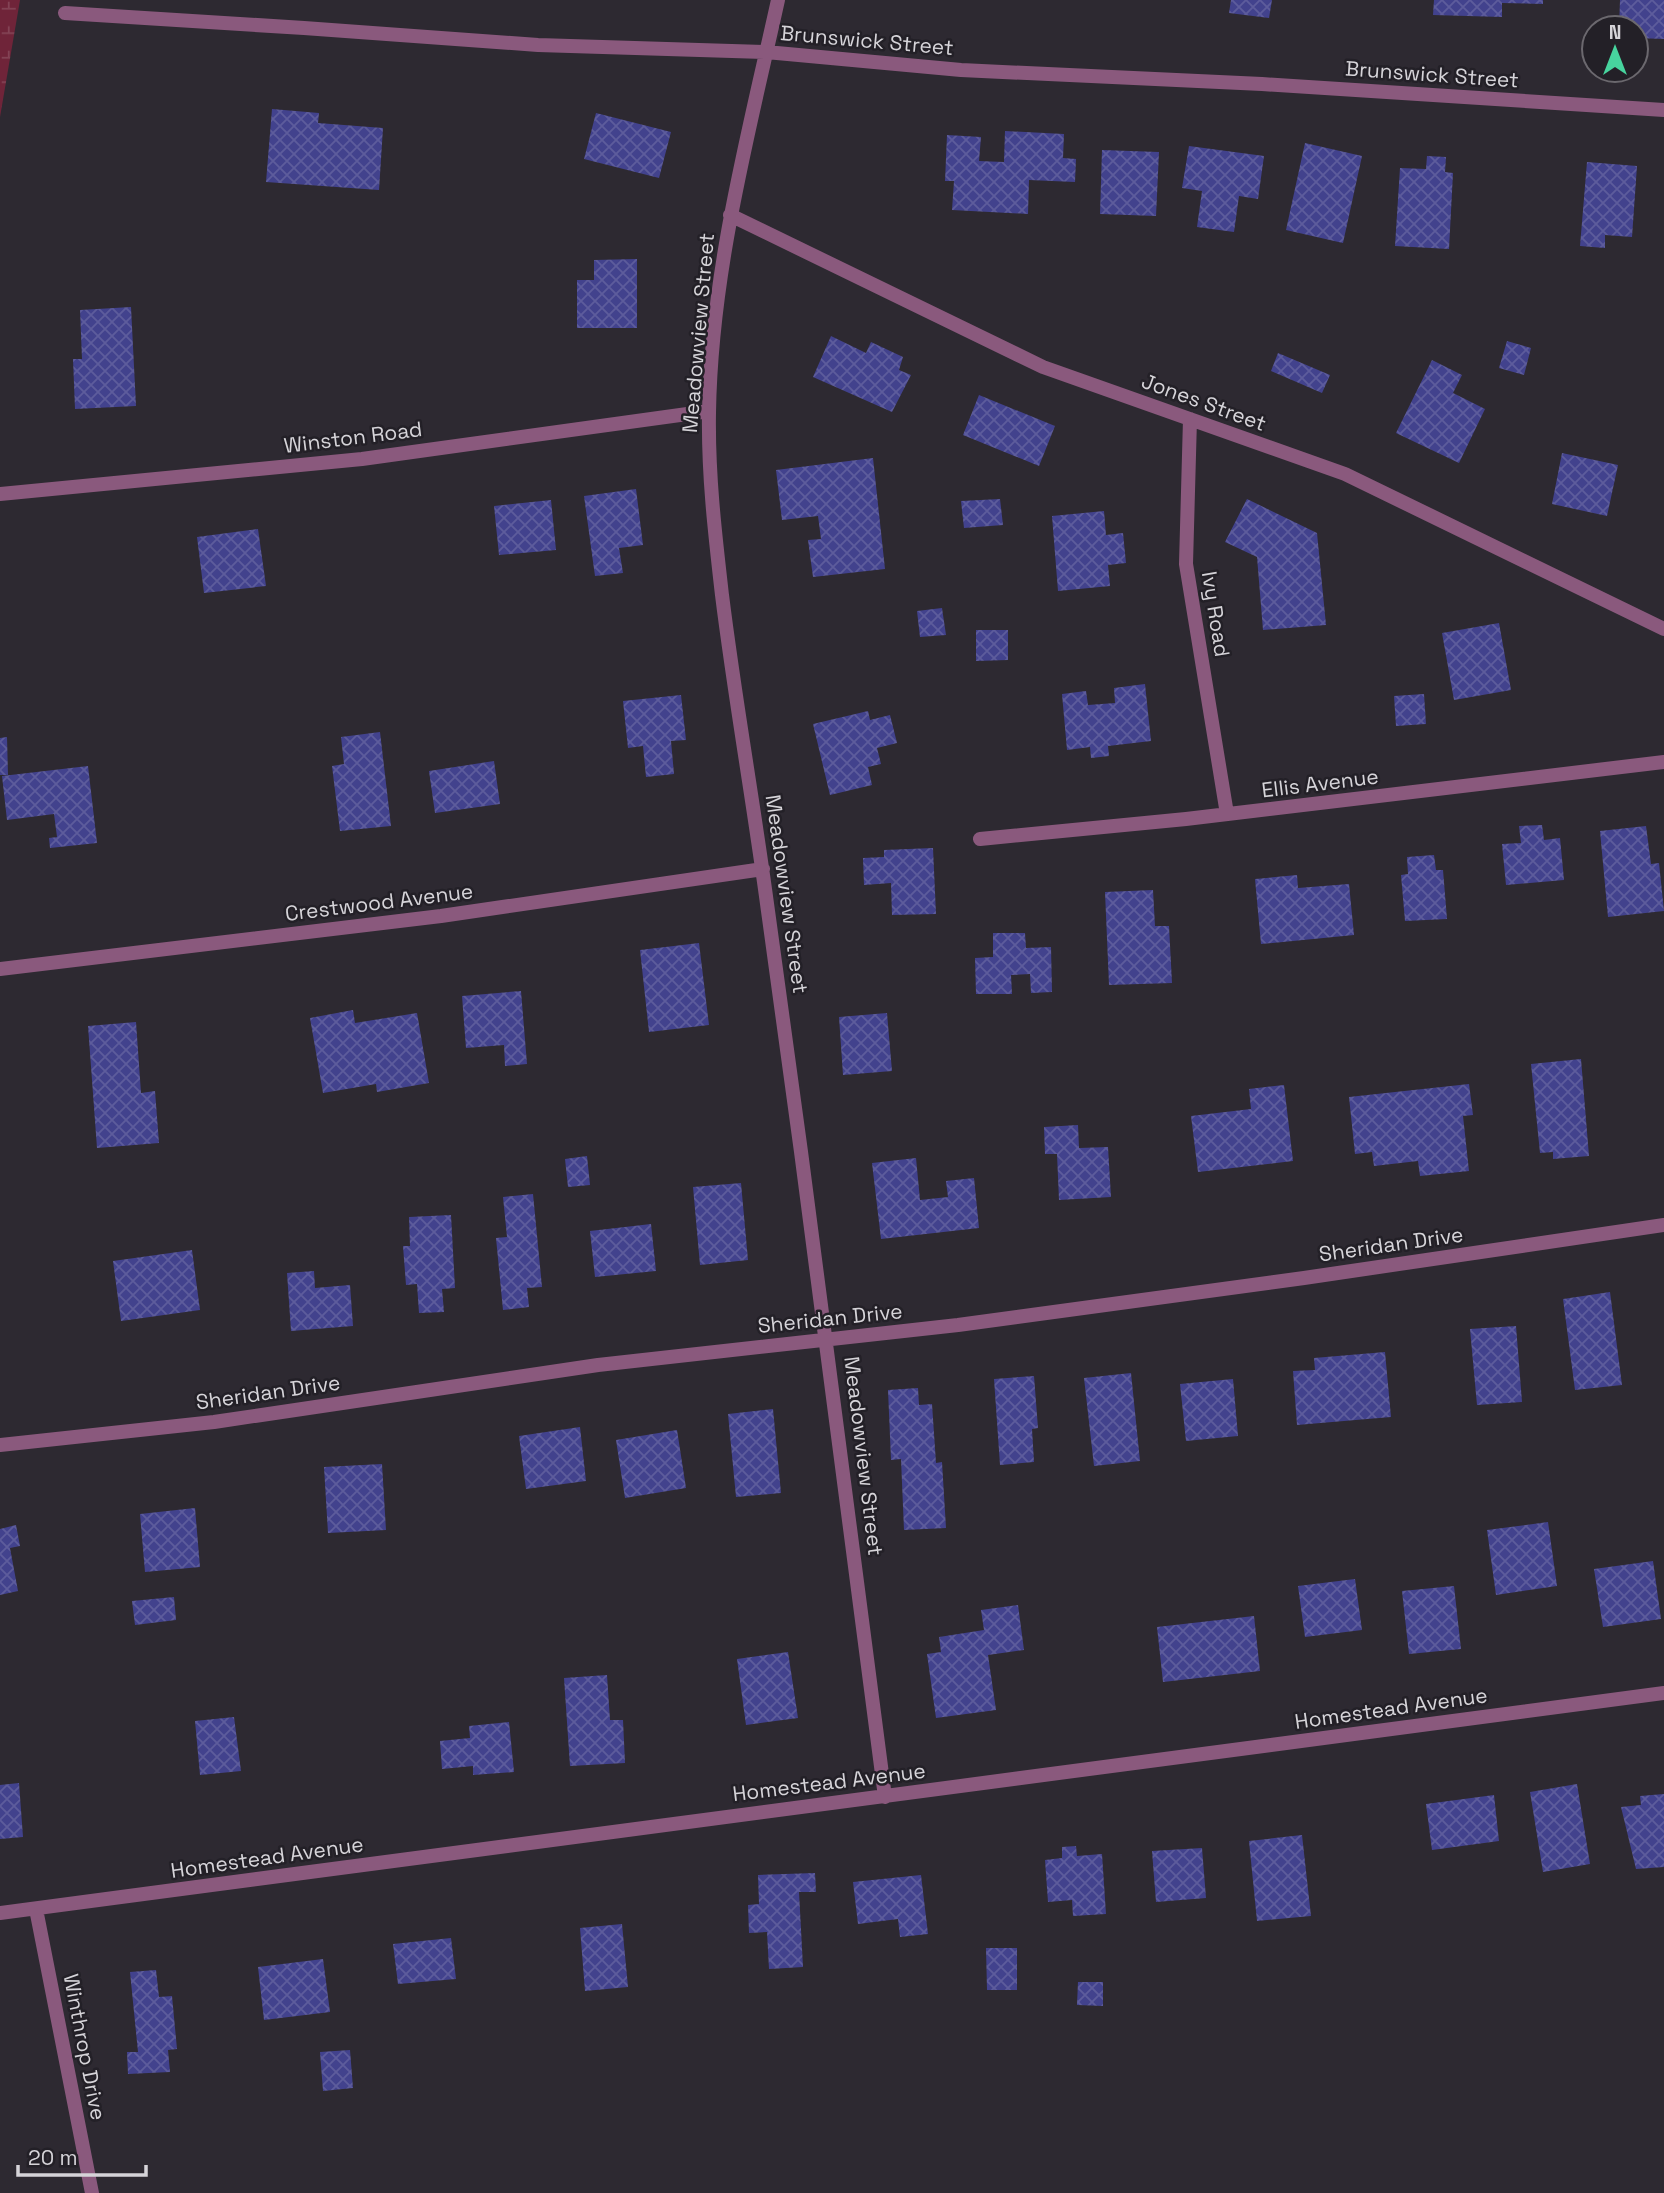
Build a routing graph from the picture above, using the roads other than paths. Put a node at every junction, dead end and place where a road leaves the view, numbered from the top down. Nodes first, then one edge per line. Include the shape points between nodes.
1 (778, 0) edge
2 (65, 13) dead end
3 (766, 52) junction
4 (1664, 110) edge
5 (730, 215) junction
6 (709, 411) junction
7 (1190, 419) junction
8 (0, 494) edge
9 (1664, 628) edge
10 (1664, 762) edge
11 (1227, 814) junction
12 (980, 839) dead end
13 (763, 869) junction
14 (0, 969) edge
15 (1664, 1225) edge
16 (828, 1340) junction
17 (0, 1445) edge
18 (1664, 1693) edge
19 (885, 1797) junction
20 (36, 1909) junction
21 (0, 1913) edge
22 (92, 2193) edge

1 - 3 street, Meadowview Street
2 - 3 street, Brunswick Street via 538,45
3 - 4 street, Brunswick Street via 961,70
3 - 5 street, Meadowview Street
5 - 6 street, Meadowview Street
5 - 7 street, Jones Street via 1043,367
6 - 8 street, Winston Road via 362,459
6 - 13 street, Meadowview Street via 710,493
7 - 9 street, Jones Street via 1345,474
7 - 11 street, Ivy Road via 1186,564
10 - 11 street, Ellis Avenue
11 - 12 street, Ellis Avenue
13 - 14 street, Crestwood Avenue via 441,916
13 - 16 street, Meadowview Street
15 - 16 street, Sheridan Drive
16 - 17 street, Sheridan Drive via 598,1365 214,1422
16 - 19 street, Meadowview Street
18 - 19 street, Homestead Avenue
19 - 20 street, Homestead Avenue
20 - 21 street, Homestead Avenue
20 - 22 street, Winthrop Drive

